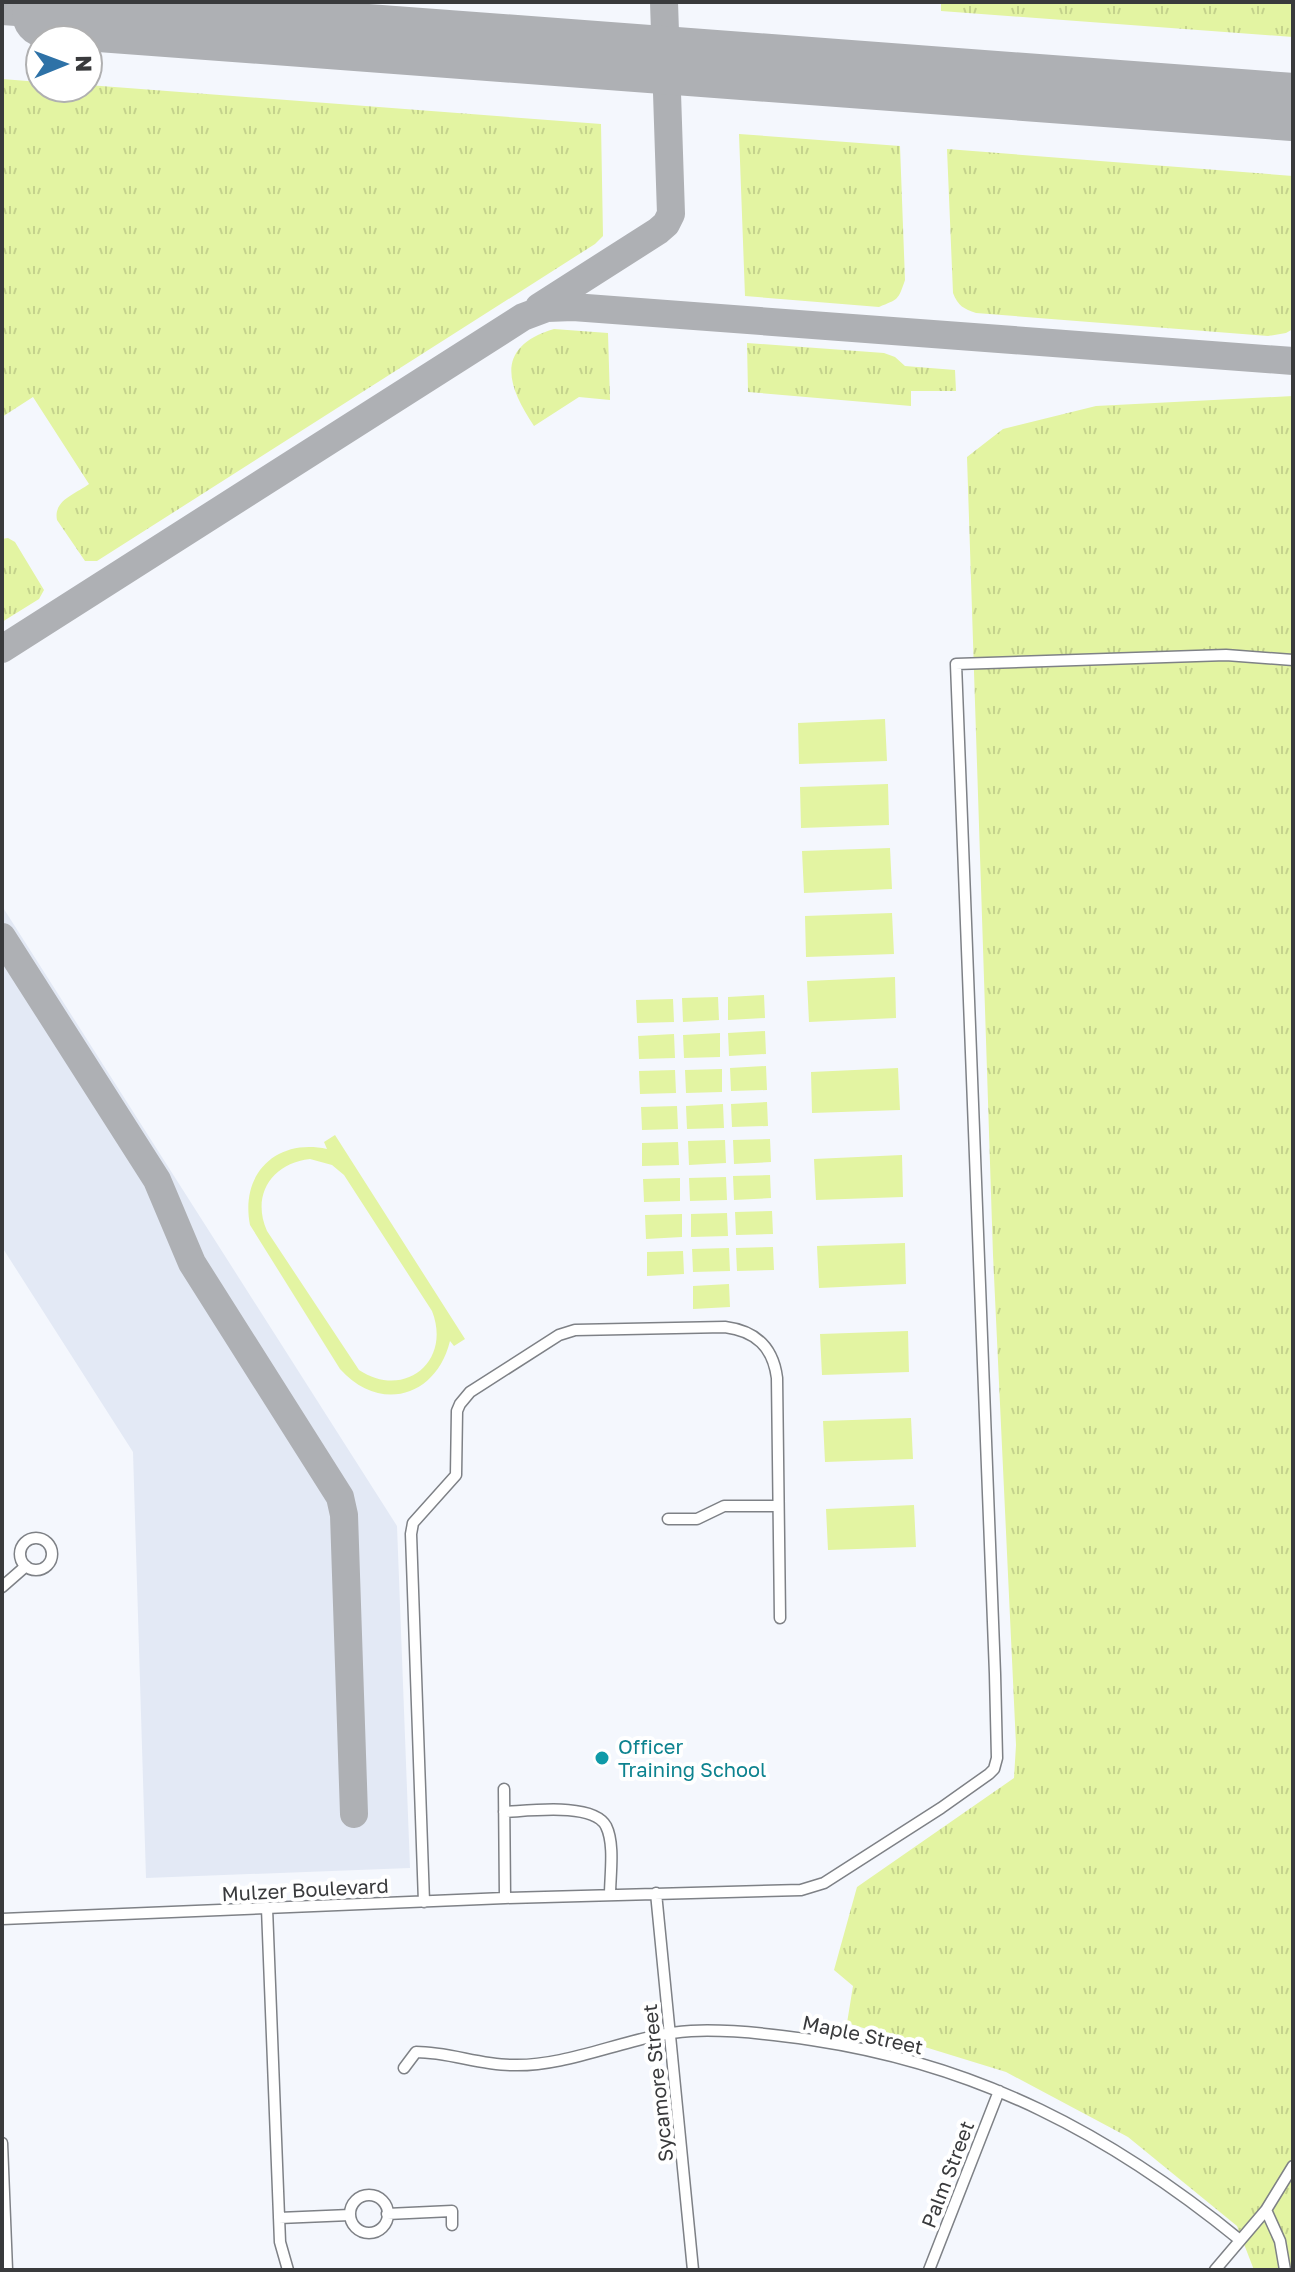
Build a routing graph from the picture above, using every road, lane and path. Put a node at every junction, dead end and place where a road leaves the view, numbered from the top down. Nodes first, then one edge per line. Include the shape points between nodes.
1 (1293, 660) edge
2 (778, 1506) junction
3 (668, 1519) dead end
4 (26, 1566) dead end
5 (2, 1587) edge
6 (780, 1618) dead end
7 (504, 1789) dead end
8 (504, 1812) junction
9 (656, 1893) junction
10 (610, 1895) junction
11 (505, 1898) junction
12 (424, 1902) junction
13 (267, 1908) junction
14 (2, 1919) edge
15 (670, 2034) junction
16 (404, 2068) dead end
17 (999, 2091) junction
18 (2, 2143) edge
19 (1293, 2166) edge
20 (1266, 2210) junction
21 (387, 2214) junction
22 (350, 2215) junction
23 (4, 2216) edge
24 (279, 2218) junction
25 (452, 2225) dead end
26 (1240, 2240) junction
27 (7, 2270) edge
28 (288, 2270) edge
29 (693, 2270) edge
30 (929, 2270) edge
31 (1215, 2270) edge
32 (1285, 2270) edge

1 - 9 street, Mulzer Boulevard via 1226,655 956,664 996,1765 941,1808 815,1886
2 - 3 street via 724,1506 697,1519
2 - 6 street
2 - 12 street via 776,1366 757,1337 737,1328 568,1332 464,1399 456,1419 456,1475 413,1523 411,1534
4 - 5 street
7 - 8 street
8 - 10 street via 577,1811 598,1816 609,1838
8 - 11 street
9 - 10 street, Mulzer Boulevard
9 - 15 street, Sycamore Street
10 - 11 street, Mulzer Boulevard
11 - 12 street, Mulzer Boulevard
12 - 13 street, Mulzer Boulevard
13 - 14 street, Mulzer Boulevard
13 - 24 street
15 - 16 street, Maple Street via 521,2065 416,2052
15 - 17 street, Maple Street via 728,2031 832,2043 929,2066
15 - 29 street, Sycamore Street
17 - 26 street, Maple Street via 1120,2152
17 - 30 street, Palm Street
18 - 23 street
19 - 20 street
20 - 26 street
20 - 32 street
21 - 22 street via 383,2227 373,2232 356,2228
21 - 22 street via 381,2200 368,2195 355,2201
21 - 25 street via 452,2211
22 - 24 street
23 - 27 street
24 - 28 street
26 - 31 street

